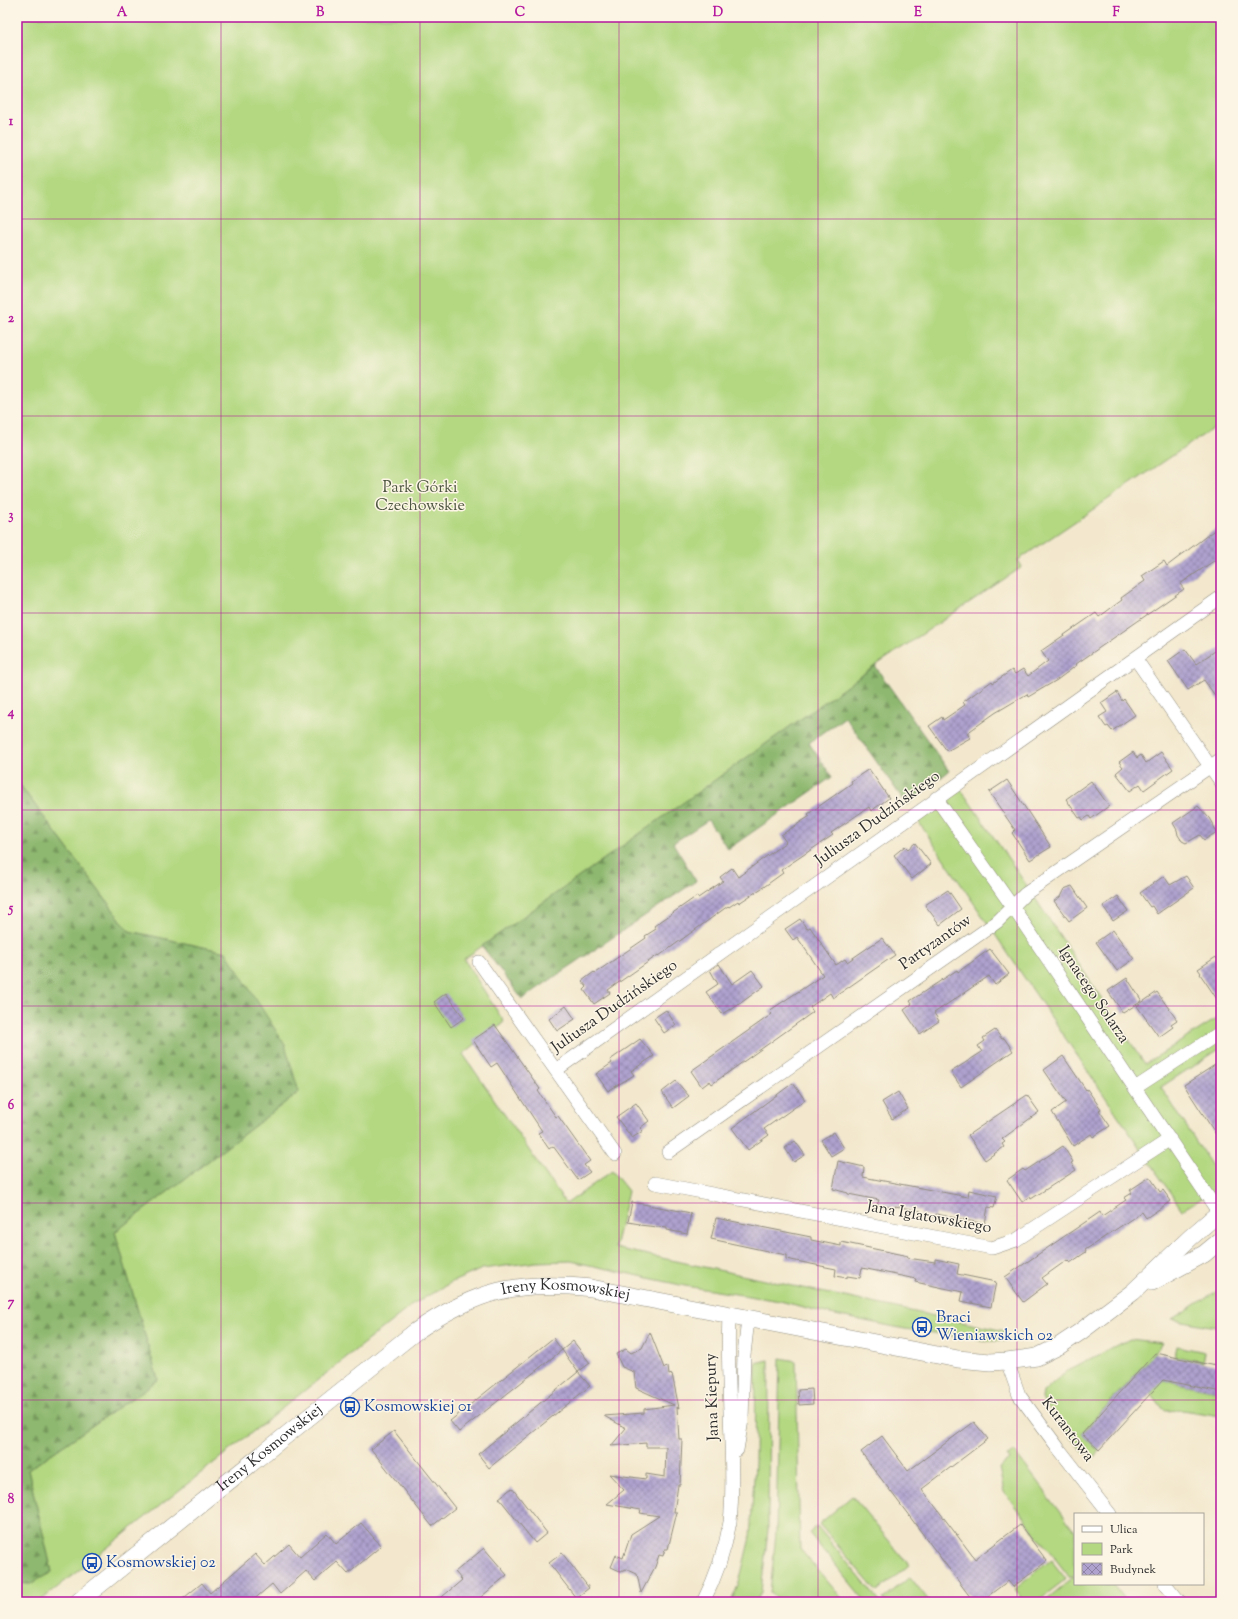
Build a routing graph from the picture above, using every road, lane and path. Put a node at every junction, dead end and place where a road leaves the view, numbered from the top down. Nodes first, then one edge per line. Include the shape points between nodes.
1 (1221, 596) edge
2 (1135, 658) junction
3 (1216, 762) edge
4 (1221, 782) edge
5 (936, 798) junction
6 (1012, 906) junction
7 (479, 962) dead end
8 (1221, 1032) edge
9 (556, 1070) junction
10 (1135, 1088) junction
11 (1170, 1139) junction
12 (668, 1152) dead end
13 (615, 1154) dead end
14 (655, 1183) dead end
15 (1221, 1214) edge
16 (1221, 1240) edge
17 (1133, 1292) junction
18 (729, 1315) junction
19 (748, 1319) junction
20 (1007, 1361) junction
21 (732, 1477) junction
22 (1109, 1513) edge
23 (1166, 1585) edge
24 (78, 1602) edge
25 (703, 1602) edge
26 (1180, 1602) edge

1 - 2 street, Juliusza Dudzińskiego
2 - 3 street
2 - 5 street, Juliusza Dudzińskiego
3 - 4 street
3 - 6 street, Partyzantów
5 - 6 street, Ignacego Solarza
5 - 9 street, Juliusza Dudzińskiego
6 - 10 street, Ignacego Solarza
6 - 12 street, Partyzantów via 990,926
7 - 9 street
8 - 10 street
9 - 13 street
10 - 11 street, Ignacego Solarza
11 - 14 street, Jana Iglatowskiego via 1016,1240 992,1248
11 - 15 street, Ignacego Solarza
15 - 17 street, Ireny Kosmowskiej via 1192,1237
16 - 17 street, Ireny Kosmowskiej via 1204,1254
17 - 20 street, Ireny Kosmowskiej via 1059,1346 1037,1357
18 - 19 street, Ireny Kosmowskiej
18 - 21 street, Jana Kiepury
18 - 24 street, Ireny Kosmowskiej via 590,1288 556,1285 504,1289 461,1304 415,1332
19 - 20 street, Ireny Kosmowskiej via 958,1359
19 - 21 street, Jana Kiepury via 742,1420
20 - 22 street, Kurantowa via 1019,1394
21 - 25 street, Jana Kiepury via 728,1530 715,1579
23 - 26 street

